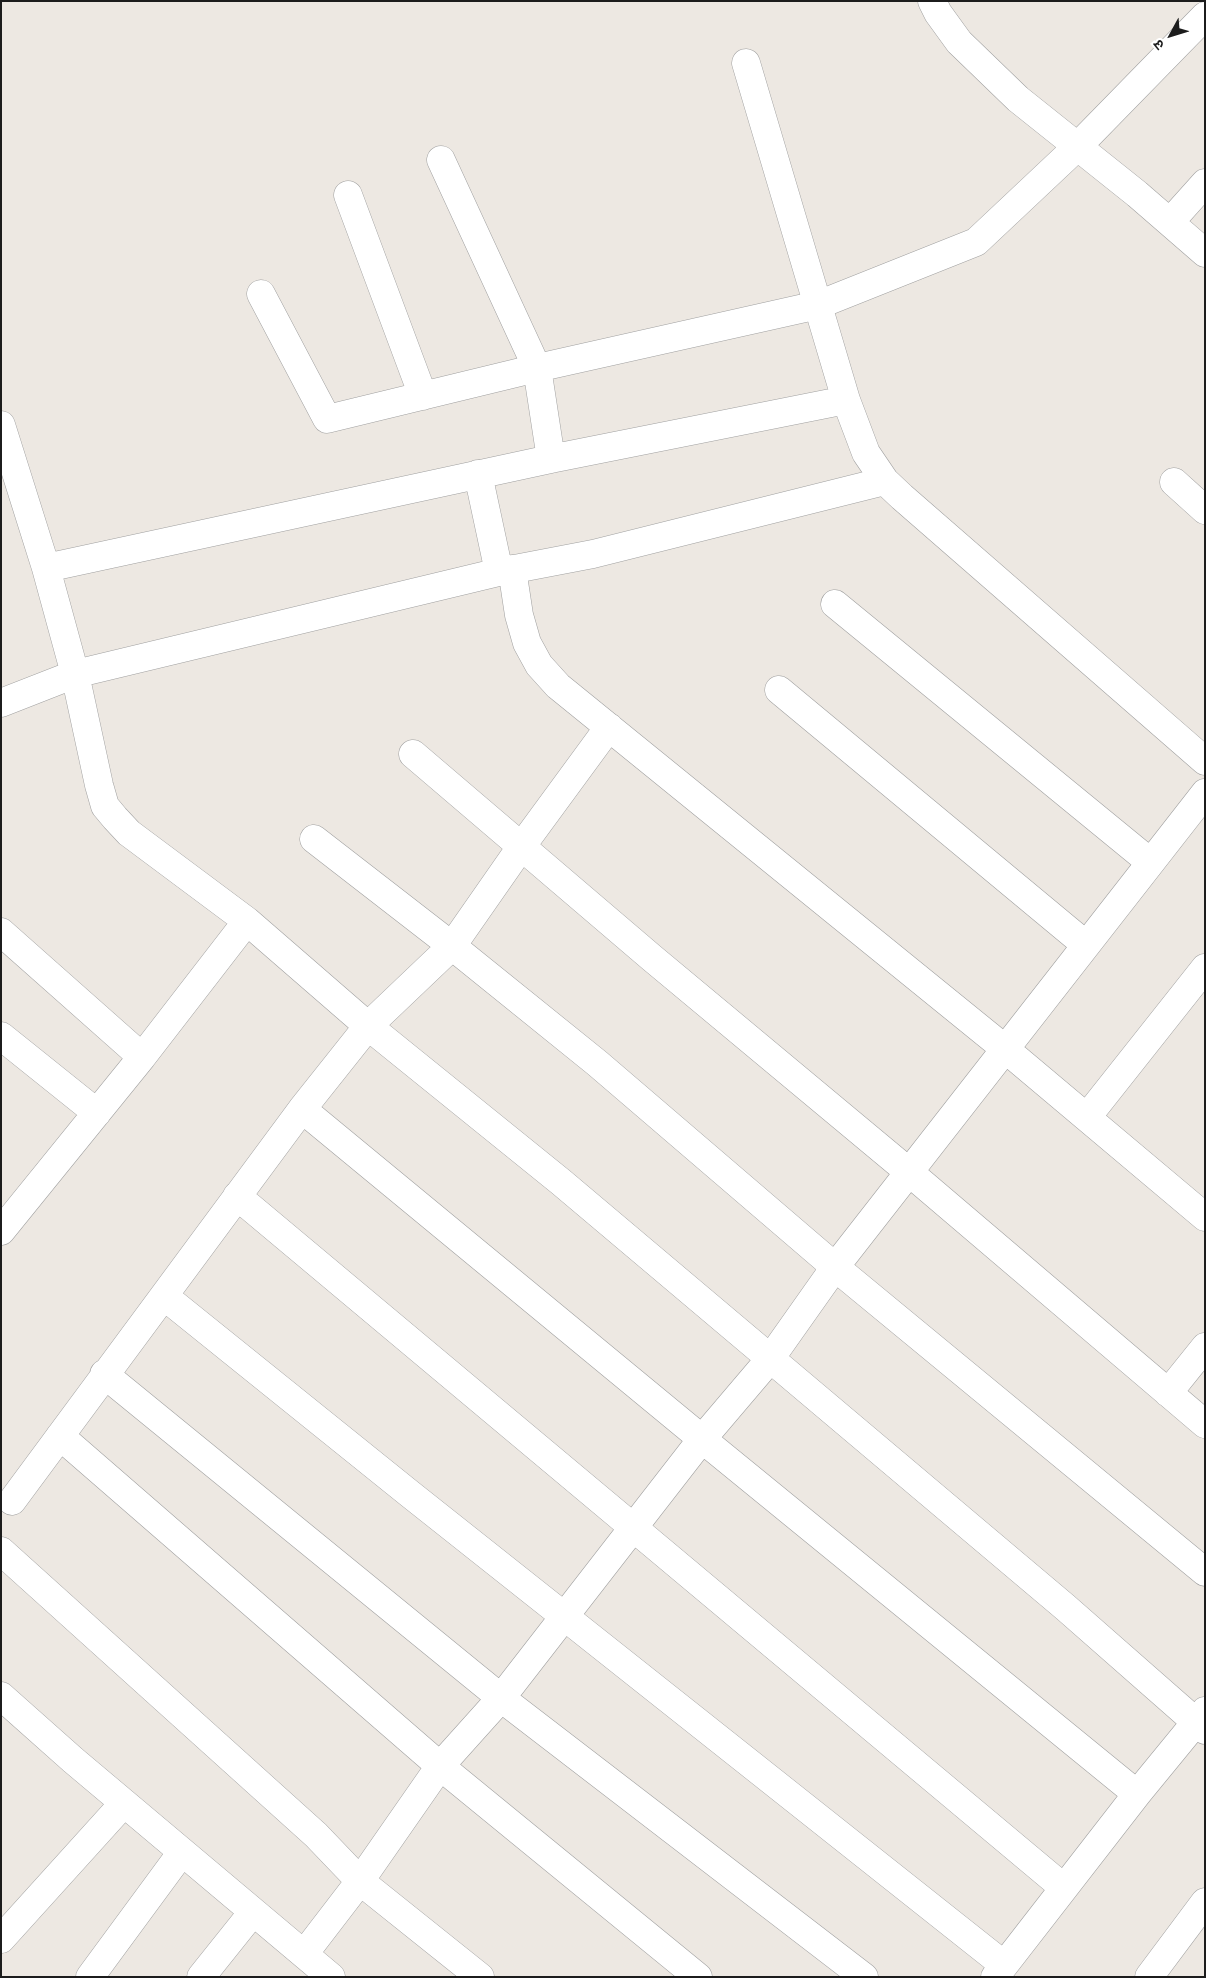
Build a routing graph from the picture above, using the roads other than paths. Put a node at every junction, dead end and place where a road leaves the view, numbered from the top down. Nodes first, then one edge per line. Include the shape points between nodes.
1 (932, 1) edge
2 (1205, 16) edge
3 (746, 63) dead end
4 (1077, 147) junction
5 (441, 160) dead end
6 (1205, 183) edge
7 (348, 195) dead end
8 (1170, 222) junction
9 (1205, 253) edge
10 (261, 294) dead end
11 (818, 305) junction
12 (537, 368) junction
13 (423, 396) junction
14 (846, 400) junction
15 (1, 425) edge
16 (551, 458) junction
17 (478, 474) junction
18 (885, 480) junction
19 (1174, 482) dead end
20 (1205, 510) edge
21 (46, 568) junction
22 (506, 571) junction
23 (835, 604) dead end
24 (75, 674) junction
25 (779, 690) dead end
26 (1, 703) edge
27 (609, 728) junction
28 (413, 754) dead end
29 (1205, 761) edge
30 (1205, 793) edge
31 (314, 839) dead end
32 (521, 846) junction
33 (1150, 862) junction
34 (247, 921) junction
35 (1, 932) edge
36 (1086, 945) junction
37 (452, 946) junction
38 (1205, 968) edge
39 (368, 1026) junction
40 (1, 1036) edge
41 (1004, 1048) junction
42 (142, 1057) junction
43 (302, 1109) junction
44 (97, 1113) junction
45 (1087, 1117) junction
46 (909, 1172) junction
47 (237, 1196) junction
48 (1205, 1217) edge
49 (1, 1231) edge
50 (835, 1267) junction
51 (164, 1296) junction
52 (1205, 1346) edge
53 (770, 1359) junction
54 (104, 1374) junction
55 (1168, 1393) junction
56 (1205, 1424) edge
57 (60, 1436) junction
58 (702, 1439) junction
59 (12, 1501) dead end
60 (634, 1527) junction
61 (1, 1551) edge
62 (1205, 1572) edge
63 (564, 1617) junction
64 (1, 1696) edge
65 (501, 1698) junction
66 (1202, 1721) edge
67 (440, 1766) junction
68 (1137, 1794) junction
69 (124, 1803) junction
70 (182, 1852) junction
71 (360, 1881) junction
72 (1064, 1888) junction
73 (1205, 1902) edge
74 (253, 1912) junction
75 (1, 1939) edge
76 (319, 1969) edge
77 (1000, 1971) edge
78 (90, 1977) edge
79 (201, 1977) edge
80 (480, 1977) edge
81 (698, 1977) edge
82 (864, 1977) edge
83 (1149, 1977) edge

1 - 4 street via 959,42 1018,99
2 - 4 street
3 - 11 street
4 - 8 street
4 - 11 street via 976,242
5 - 12 street
6 - 8 street
7 - 13 street
8 - 9 street
10 - 13 street via 327,419
11 - 12 street
11 - 14 street
12 - 13 street
12 - 16 street
14 - 16 street
14 - 18 street via 866,453
15 - 21 street
16 - 17 street
17 - 21 street
17 - 22 street
18 - 22 street via 593,554
18 - 29 street
19 - 20 street
21 - 24 street
22 - 24 street
22 - 27 street via 527,643 539,665 558,686
23 - 33 street
24 - 26 street
24 - 34 street via 106,806 129,833
25 - 36 street
27 - 32 street
27 - 41 street
28 - 32 street
30 - 33 street
31 - 37 street
32 - 37 street
32 - 46 street
33 - 36 street
34 - 39 street
34 - 42 street
35 - 42 street
36 - 41 street
37 - 39 street
37 - 50 street via 597,1063
38 - 45 street
39 - 43 street
39 - 53 street via 561,1182
40 - 44 street
41 - 45 street
41 - 46 street
42 - 44 street
43 - 47 street
43 - 58 street
44 - 49 street
45 - 48 street
46 - 50 street
46 - 55 street
47 - 51 street
47 - 60 street
50 - 53 street
50 - 62 street
51 - 54 street
51 - 63 street
52 - 55 street
53 - 58 street
53 - 66 street
54 - 57 street
54 - 65 street
55 - 56 street
57 - 59 street
57 - 67 street
58 - 60 street
58 - 68 street
60 - 63 street
60 - 72 street
61 - 71 street via 316,1835
63 - 65 street
63 - 77 street
64 - 69 street
65 - 67 street
65 - 82 street
66 - 68 street
67 - 71 street
67 - 81 street
68 - 72 street
69 - 70 street
69 - 75 street
70 - 74 street
70 - 78 street
71 - 76 street
71 - 80 street
72 - 77 street
73 - 83 street
74 - 76 street
74 - 79 street

